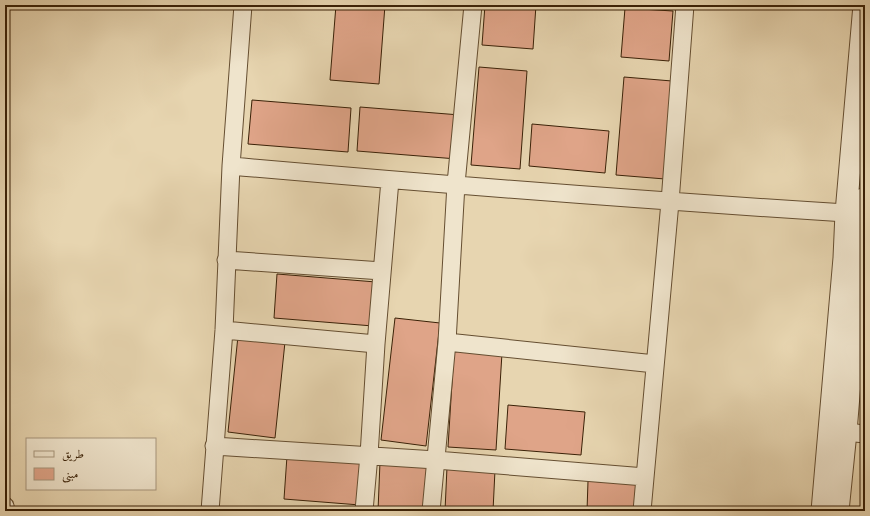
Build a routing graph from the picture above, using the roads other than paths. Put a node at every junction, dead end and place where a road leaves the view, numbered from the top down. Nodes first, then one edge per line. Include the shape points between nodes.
1 (243, 5) edge
2 (473, 5) edge
3 (685, 5) edge
4 (864, 5) edge
5 (231, 166) junction
6 (390, 180) junction
7 (456, 184) junction
8 (865, 198) edge
9 (670, 202) junction
10 (846, 213) junction
11 (856, 259) edge
12 (226, 260) junction
13 (382, 270) junction
14 (224, 330) junction
15 (447, 342) junction
16 (376, 344) junction
17 (655, 364) junction
18 (855, 433) edge
19 (214, 446) junction
20 (369, 456) junction
21 (436, 460) junction
22 (645, 477) junction
23 (5, 506) edge
24 (6, 511) edge
25 (210, 511) edge
26 (364, 511) edge
27 (431, 511) edge
28 (642, 511) edge
29 (822, 511) edge
30 (838, 511) edge

1 - 5 street
2 - 7 street
3 - 9 street
4 - 10 street
5 - 6 street
5 - 12 street
6 - 7 street
6 - 13 street
7 - 9 street
7 - 15 street
8 - 11 street
9 - 10 street
9 - 17 street
10 - 11 street
11 - 18 street
11 - 29 street
12 - 13 street
12 - 14 street
13 - 16 street
14 - 16 street
14 - 19 street
15 - 17 street
15 - 21 street
16 - 20 street
17 - 22 street
18 - 30 street
19 - 20 street
19 - 25 street
20 - 21 street
20 - 26 street
21 - 22 street
21 - 27 street
22 - 28 street
23 - 24 street

